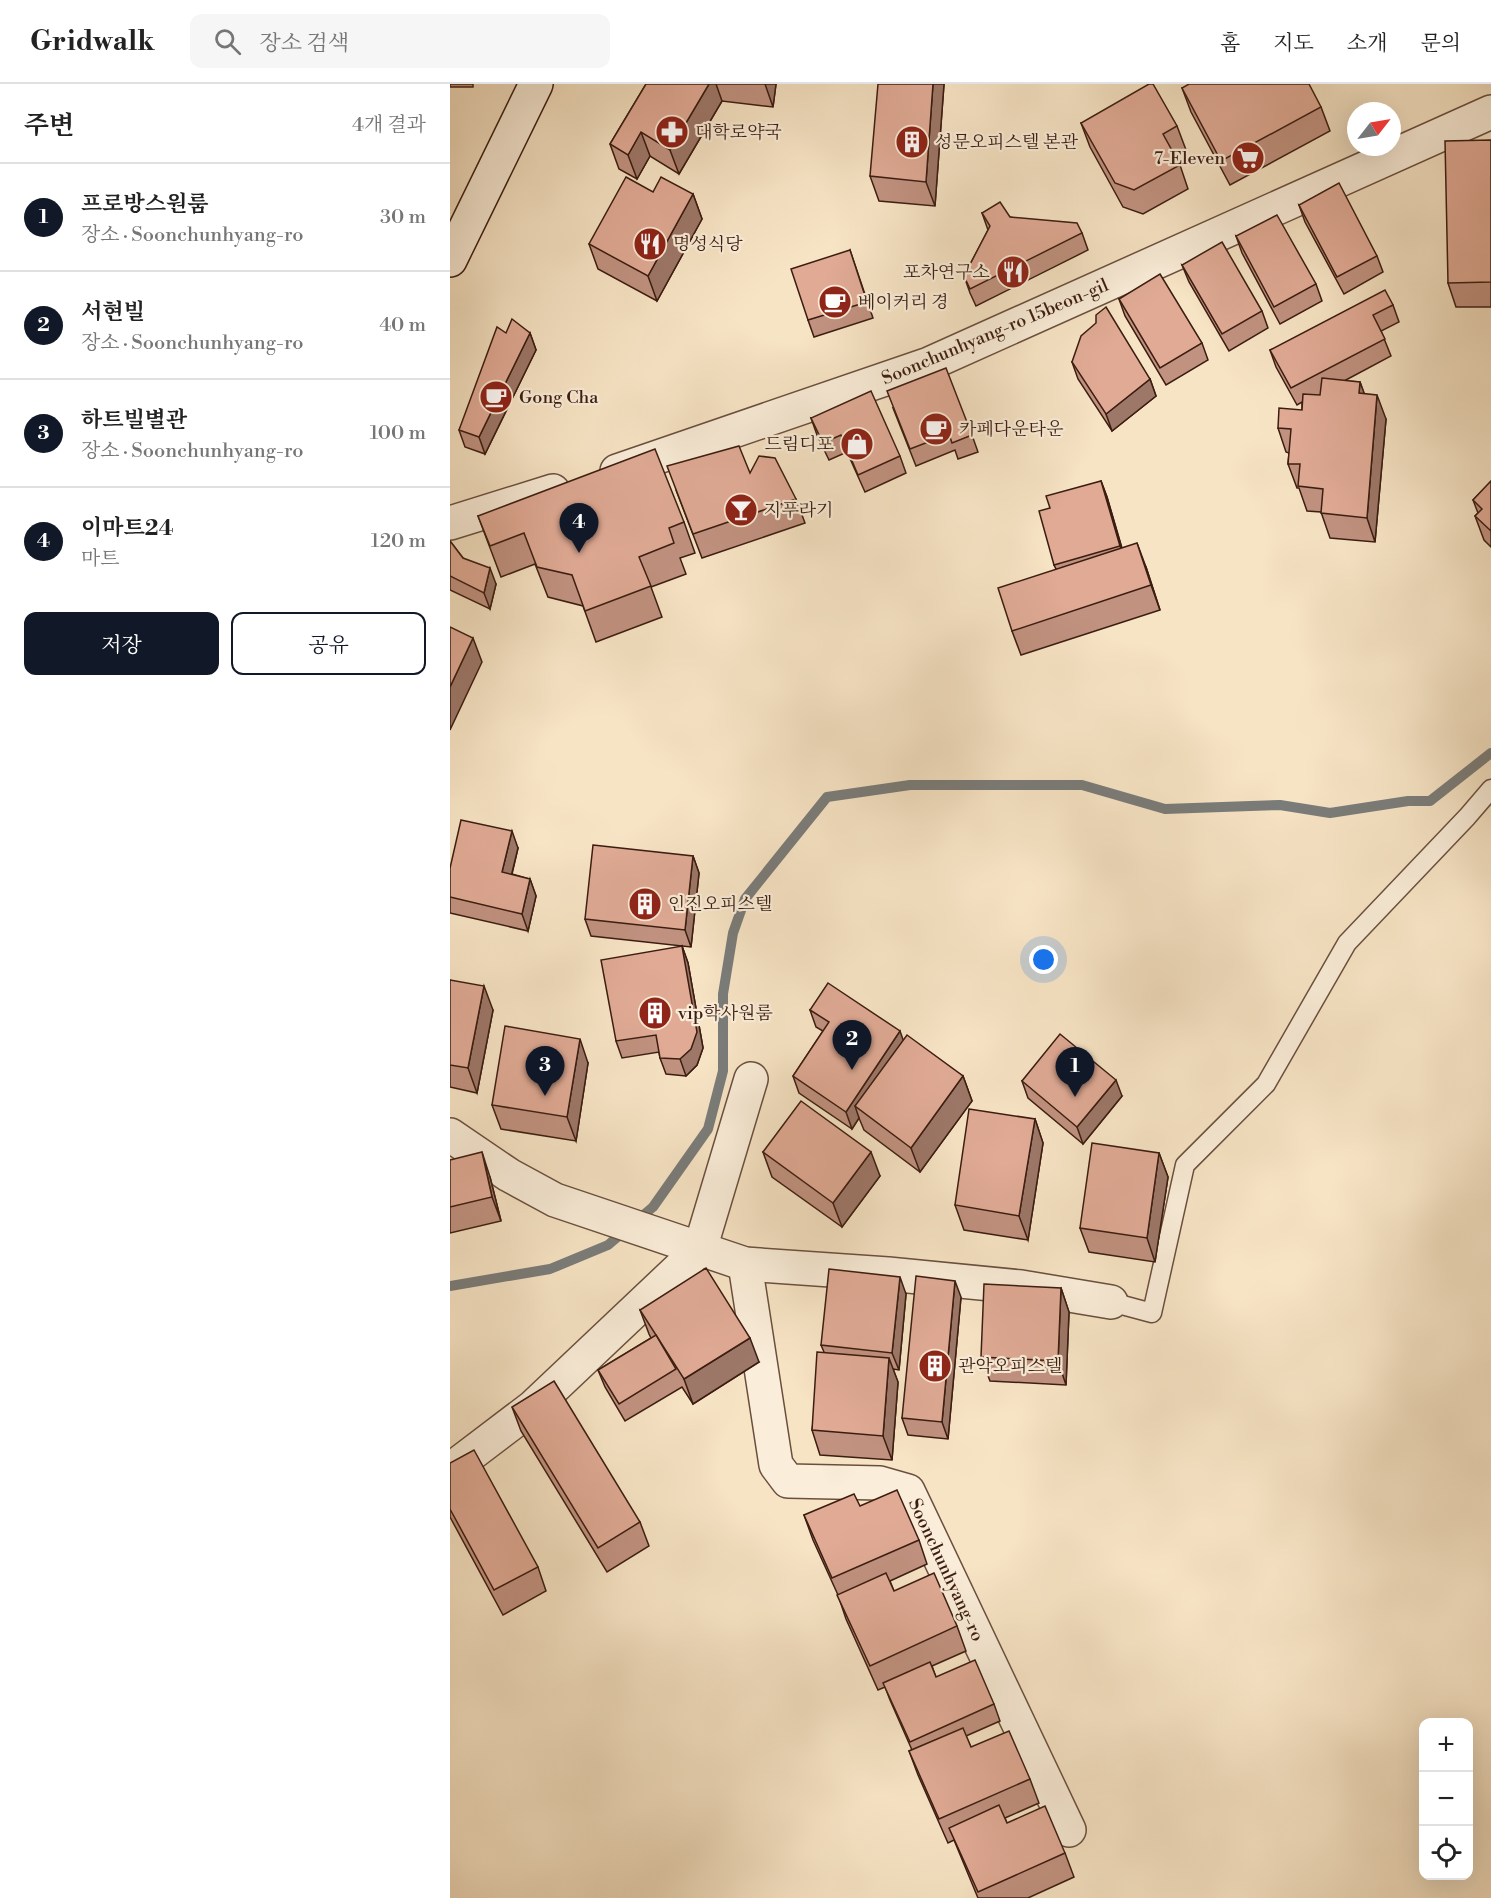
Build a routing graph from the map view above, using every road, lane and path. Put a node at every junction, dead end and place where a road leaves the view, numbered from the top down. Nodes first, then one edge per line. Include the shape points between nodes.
1 (536, 84) edge
2 (1491, 111) edge
3 (450, 260) edge
4 (450, 523) edge
5 (1490, 790) edge
6 (751, 1079) dead end
7 (450, 1135) edge
8 (700, 1250) junction
9 (745, 1264) junction
10 (1111, 1302) joint
11 (450, 1470) edge
12 (1069, 1830) dead end

1 - 3 street
2 - 4 street, Soonchunhyang-ro 15beon-gil via 929,364 659,458
5 - 10 lane via 1347,943 1266,1084 1185,1165 1152,1313
6 - 8 street
7 - 8 street via 555,1200
8 - 9 street
8 - 11 street via 533,1407
9 - 10 street via 1021,1287
9 - 12 street, Soonchunhyang-ro via 776,1465 788,1481 880,1483 908,1491

